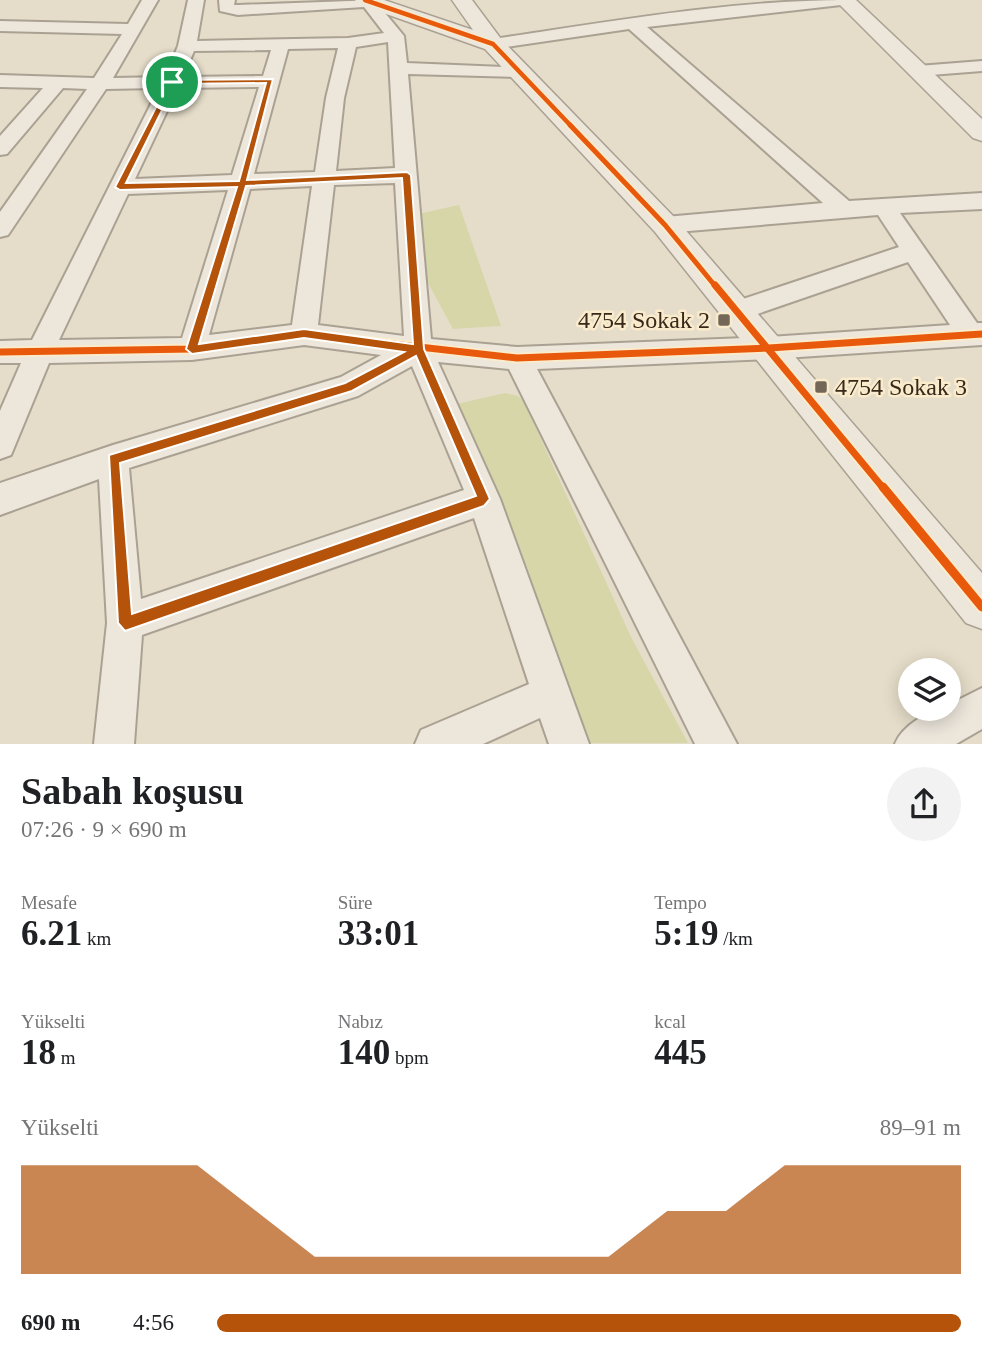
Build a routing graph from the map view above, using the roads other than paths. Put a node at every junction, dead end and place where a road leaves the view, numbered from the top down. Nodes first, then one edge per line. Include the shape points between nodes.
1 (150, 0) edge
2 (196, 0) edge
3 (227, 0) edge
4 (462, 0) edge
5 (843, 0) edge
6 (367, 1) edge
7 (739, 6) edge
8 (633, 24) junction
9 (0, 26) edge
10 (135, 29) junction
11 (396, 36) junction
12 (348, 43) junction
13 (493, 44) junction
14 (281, 45) junction
15 (187, 46) junction
16 (982, 66) edge
17 (400, 68) junction
18 (918, 71) junction
19 (520, 72) junction
20 (270, 80) junction
21 (0, 82) edge
22 (172, 82) junction
23 (57, 84) junction
24 (100, 84) junction
25 (982, 133) edge
26 (0, 149) edge
27 (407, 175) junction
28 (327, 177) junction
29 (242, 184) junction
30 (120, 187) junction
31 (982, 201) edge
32 (884, 206) junction
33 (844, 209) junction
34 (665, 225) junction
35 (0, 229) edge
36 (914, 251) junction
37 (737, 311) junction
38 (304, 334) junction
39 (976, 334) edge
40 (769, 348) junction
41 (192, 349) junction
42 (418, 349) junction
43 (0, 352) edge
44 (40, 352) junction
45 (517, 358) junction
46 (0, 445) edge
47 (113, 459) junction
48 (0, 499) edge
49 (484, 499) junction
50 (982, 607) edge
51 (125, 623) junction
52 (553, 693) junction
53 (982, 708) edge
54 (114, 744) edge
55 (435, 744) edge
56 (569, 744) edge
57 (717, 744) edge
58 (915, 744) edge

1 - 10 street
2 - 15 street
3 - 6 street via 226,8 238,10
4 - 13 street
5 - 7 street
5 - 18 street
6 - 11 street
6 - 13 street
7 - 8 street
8 - 13 street
8 - 33 street
9 - 10 street
10 - 24 street
11 - 12 street
11 - 17 street
12 - 14 street
12 - 28 street via 335,98
13 - 19 street
14 - 15 street
14 - 20 street
15 - 22 street
16 - 18 street
17 - 19 street
17 - 27 street
18 - 25 street
19 - 34 street
20 - 22 street
20 - 29 street
21 - 23 street
22 - 24 street
22 - 30 street
23 - 24 street
23 - 26 street
24 - 35 street
27 - 28 street
27 - 42 street
28 - 29 street
28 - 38 street
29 - 30 street
29 - 41 street
30 - 44 street
31 - 32 street
32 - 33 street
32 - 36 street
33 - 34 street
34 - 37 street
36 - 37 street
36 - 39 street
37 - 40 street
38 - 41 street
38 - 42 street
39 - 40 street
40 - 45 street
40 - 50 street
41 - 44 street
42 - 45 street
42 - 47 street via 348,387
42 - 49 street
43 - 44 street
44 - 46 street
45 - 57 street
47 - 48 street
47 - 51 street
49 - 51 street
49 - 52 street
51 - 54 street
52 - 55 street
52 - 56 street
53 - 58 street

